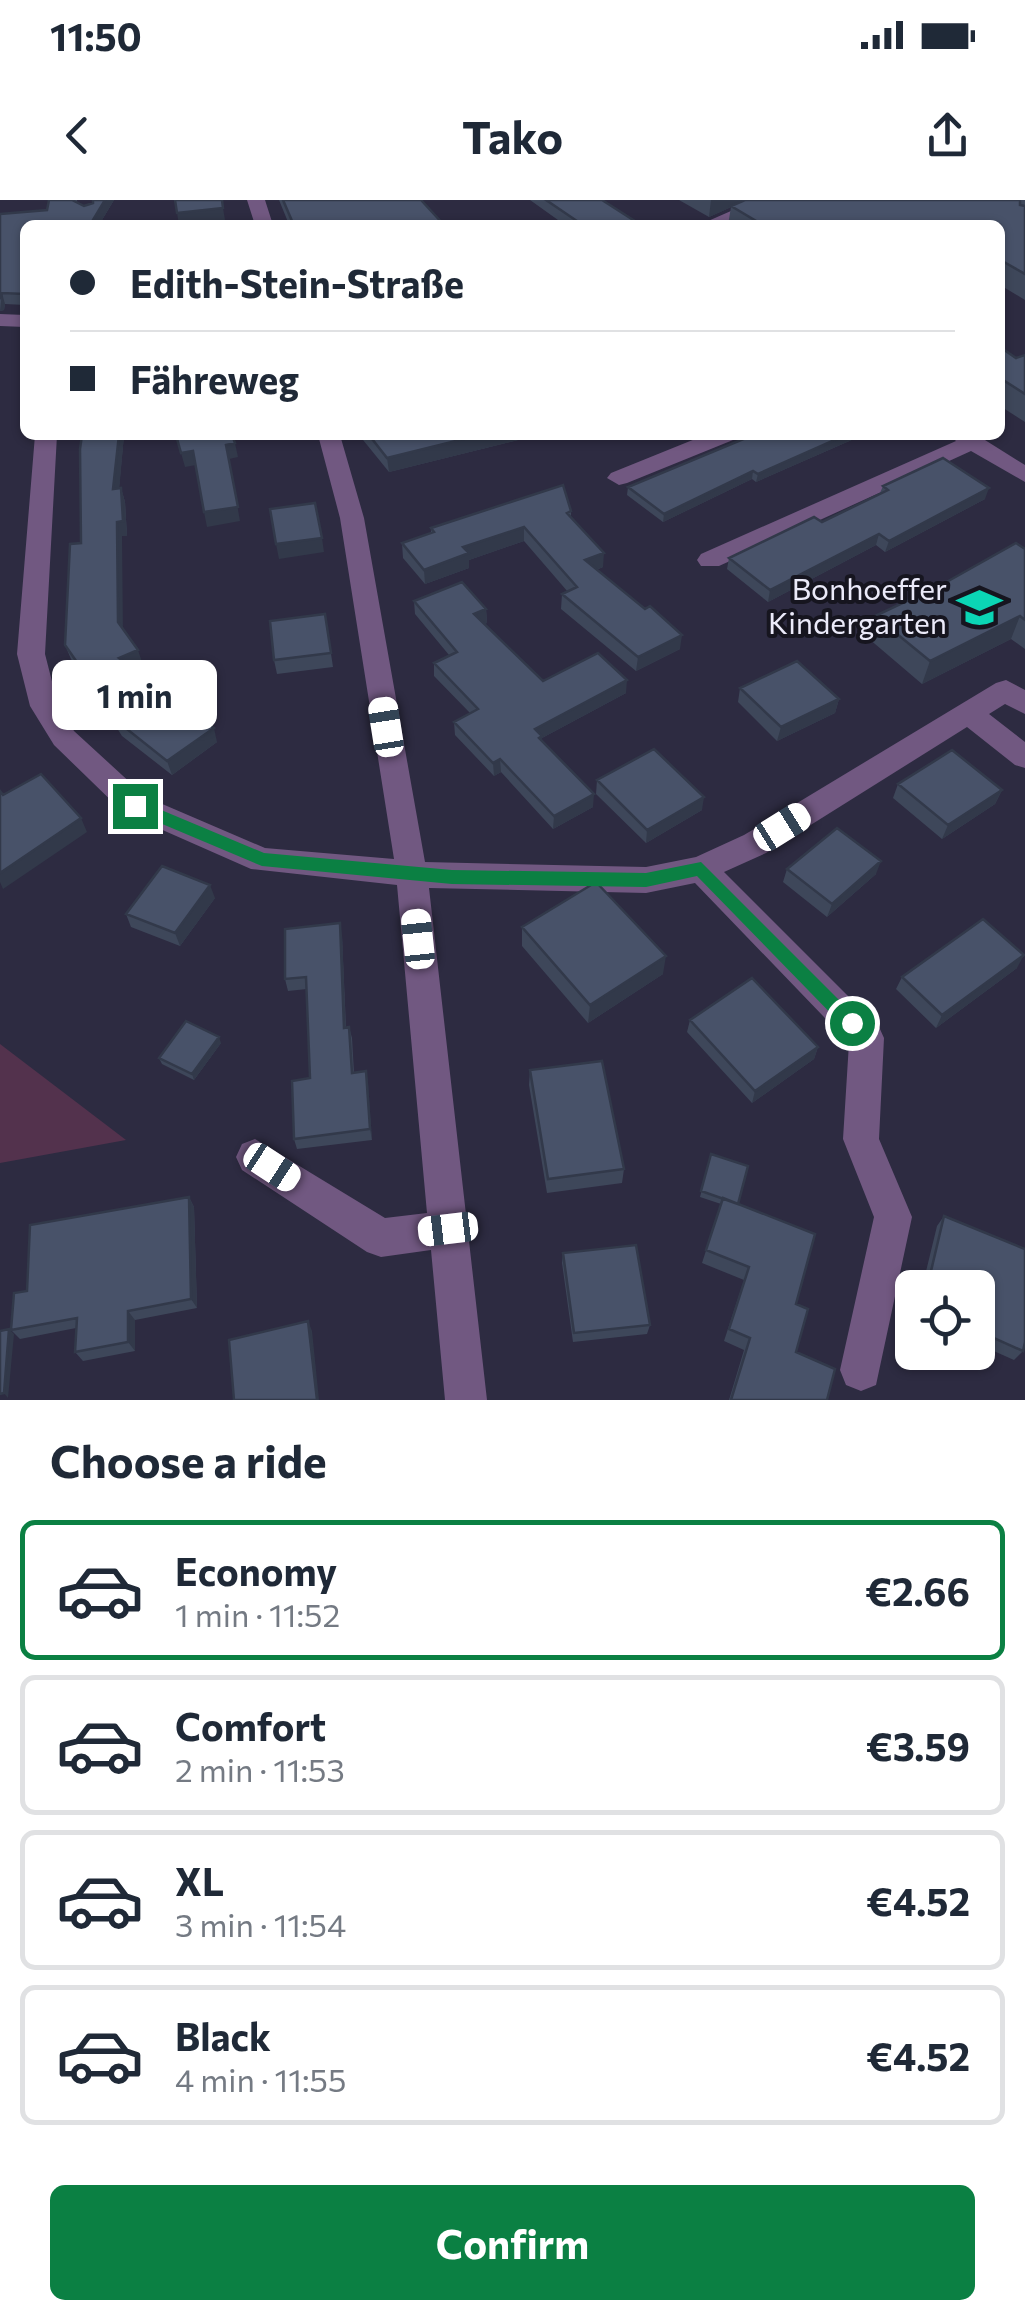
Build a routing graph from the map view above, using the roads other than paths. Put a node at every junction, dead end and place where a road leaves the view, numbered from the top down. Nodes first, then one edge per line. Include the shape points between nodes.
1 (772, 200) edge
2 (721, 220) edge
3 (46, 440) edge
4 (330, 440) edge
5 (713, 440) edge
6 (964, 440) edge
7 (967, 440) edge
8 (619, 478) dead end
9 (1018, 478) edge
10 (710, 560) dead end
11 (1025, 704) edge
12 (968, 713) junction
13 (1025, 758) edge
14 (701, 869) junction
15 (412, 876) junction
16 (255, 1157) dead end
17 (448, 1229) junction
18 (861, 1370) dead end
19 (466, 1400) edge

1 - 2 street
3 - 15 street via 31,654 44,706 64,738 135,806 262,860
4 - 15 street via 352,518
5 - 8 street
6 - 10 street
7 - 9 street
11 - 12 street via 1006,690
12 - 13 street
12 - 14 street via 755,844
14 - 15 street via 646,880
14 - 18 street via 867,1038 861,1140 893,1217
15 - 17 street
16 - 17 street via 381,1238
17 - 19 street

